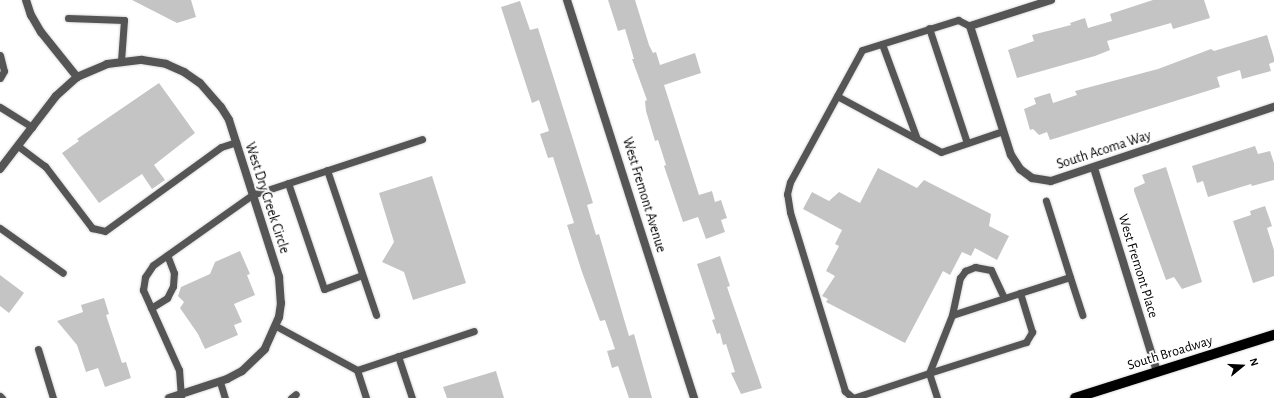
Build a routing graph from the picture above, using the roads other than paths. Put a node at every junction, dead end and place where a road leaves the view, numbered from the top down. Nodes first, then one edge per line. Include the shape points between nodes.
1 (26, 0) edge
2 (567, 0) edge
3 (1051, 0) edge
4 (68, 18) dead end
5 (970, 26) junction
6 (929, 28) junction
7 (882, 44) junction
8 (0, 55) edge
9 (121, 61) junction
10 (77, 77) junction
11 (0, 78) edge
12 (837, 96) junction
13 (1274, 106) edge
14 (0, 107) edge
15 (32, 127) junction
16 (1003, 131) junction
17 (422, 139) dead end
18 (917, 139) junction
19 (236, 142) junction
20 (967, 143) junction
21 (18, 146) junction
22 (1094, 168) junction
23 (0, 169) edge
24 (327, 170) junction
25 (288, 183) junction
26 (252, 195) junction
27 (1046, 201) dead end
28 (0, 228) edge
29 (167, 255) junction
30 (63, 273) dead end
31 (362, 275) junction
32 (1070, 277) junction
33 (1020, 293) junction
34 (1004, 298) junction
35 (151, 308) junction
36 (376, 315) dead end
37 (952, 315) junction
38 (1082, 315) dead end
39 (276, 326) junction
40 (474, 331) dead end
41 (1274, 335) edge
42 (38, 349) dead end
43 (398, 356) junction
44 (357, 370) junction
45 (1157, 372) junction
46 (929, 373) junction
47 (220, 382) junction
48 (0, 396) edge
49 (181, 396) edge
50 (2, 398) edge
51 (53, 398) edge
52 (169, 398) edge
53 (225, 398) edge
54 (366, 398) edge
55 (412, 398) edge
56 (694, 398) edge
57 (853, 398) edge
58 (937, 398) edge
59 (1075, 398) edge

1 - 10 street via 41,32
2 - 56 street, West Fremont Avenue
3 - 5 street
4 - 9 lane via 124,20
5 - 6 lane via 958,20
5 - 16 street, South Acoma Way
6 - 7 lane
6 - 20 lane
7 - 12 lane via 862,50
7 - 18 lane
8 - 11 lane via 4,71
9 - 10 street, West Dry Creek Circle via 93,68
9 - 19 street, West Dry Creek Circle via 142,60 166,64 200,83 221,107
10 - 15 street, West Dry Creek Circle via 56,96
12 - 18 lane
12 - 57 lane via 790,182 787,194 790,212 845,391
13 - 22 street, South Acoma Way
14 - 15 lane
15 - 21 street, West Dry Creek Circle
16 - 20 lane
16 - 22 street, South Acoma Way via 1015,164 1032,178 1051,182
17 - 24 lane
18 - 20 lane via 941,152
19 - 21 lane via 221,146 105,231 92,228 45,166
19 - 26 street, West Dry Creek Circle
21 - 23 street, West Dry Creek Circle
22 - 45 street, West Fremont Place
24 - 25 lane
24 - 31 lane
25 - 26 lane
25 - 31 lane via 324,289
26 - 29 lane
26 - 39 street, West Dry Creek Circle via 279,277 281,303
27 - 32 lane
28 - 30 lane
29 - 35 lane via 153,265 145,277 143,290
29 - 35 lane via 174,273 173,286 167,298
31 - 36 lane
32 - 33 lane
32 - 38 lane
33 - 34 lane
33 - 46 lane via 1032,332 1026,342
34 - 37 lane
34 - 37 lane via 991,270 975,267 960,278
35 - 49 lane via 179,370
37 - 46 lane
39 - 44 lane
39 - 47 street, West Dry Creek Circle via 265,349 254,361 242,371
40 - 43 lane
41 - 45 main road, South Broadway
42 - 51 lane
43 - 44 lane
43 - 55 lane
44 - 54 lane
45 - 59 main road, South Broadway
46 - 57 lane
46 - 58 lane
47 - 49 street, West Dry Creek Circle
47 - 53 lane
48 - 50 lane
49 - 52 street, West Dry Creek Circle

